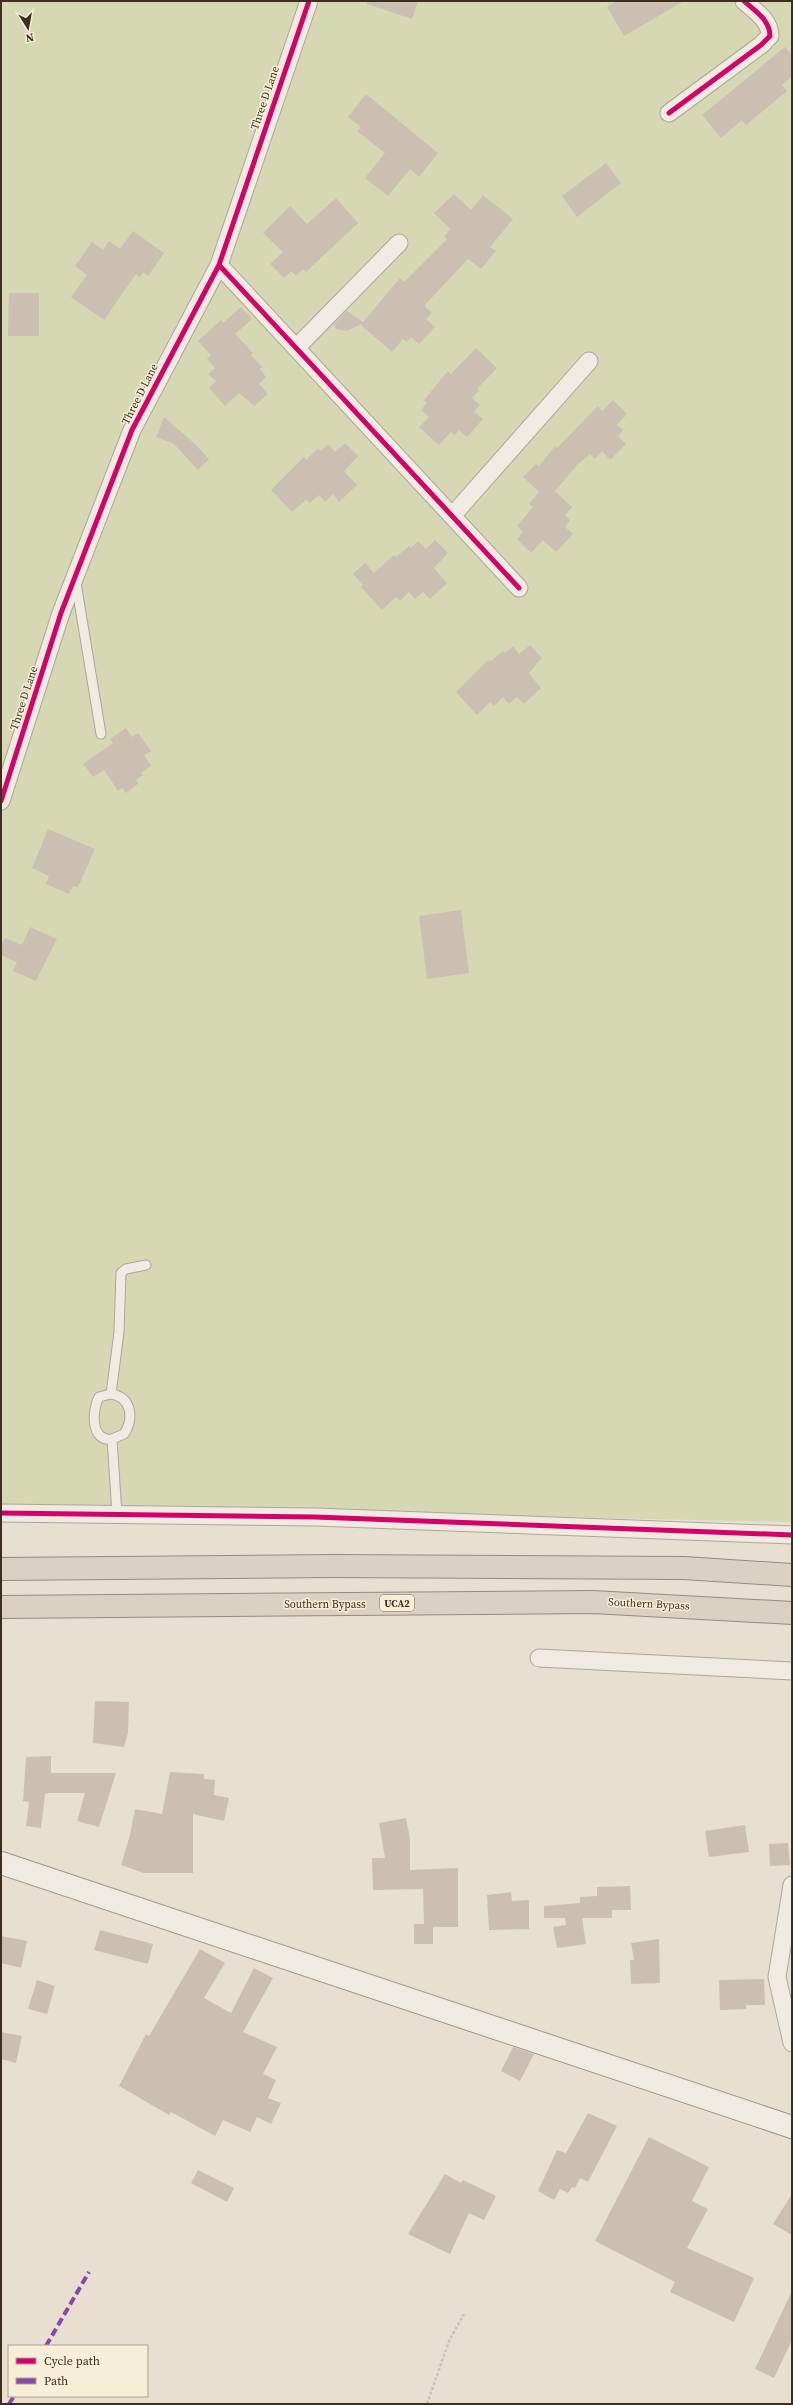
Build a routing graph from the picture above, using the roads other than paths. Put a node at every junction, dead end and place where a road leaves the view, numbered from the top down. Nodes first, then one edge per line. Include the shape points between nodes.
1 (309, 1) edge
2 (744, 1) edge
3 (669, 113) dead end
4 (399, 243) dead end
5 (219, 265) junction
6 (296, 348) junction
7 (589, 361) dead end
8 (452, 516) junction
9 (75, 578) junction
10 (519, 588) dead end
11 (101, 734) dead end
12 (1, 801) edge
13 (146, 1265) dead end
14 (111, 1394) junction
15 (112, 1439) junction
16 (1, 1513) edge
17 (117, 1514) junction
18 (792, 1535) edge
19 (1, 1569) edge
20 (792, 1575) edge
21 (1, 1607) edge
22 (792, 1613) edge
23 (539, 1658) dead end
24 (792, 1671) edge
25 (1, 1863) edge
26 (792, 1885) edge
27 (792, 2043) edge
28 (792, 2127) edge

1 - 5 street, Three D Lane
2 - 3 street via 763,18 770,29 770,36
4 - 6 street
5 - 6 street
5 - 9 street, Three D Lane via 132,430
6 - 8 street
7 - 8 street
8 - 10 street
9 - 11 lane
9 - 12 street, Three D Lane via 61,613
13 - 14 lane via 126,1269 121,1274 119,1332
14 - 15 lane via 118,1395 126,1401 130,1410 128,1428 124,1434
14 - 15 lane via 99,1397 94,1405 93,1416 96,1430 106,1440
15 - 17 lane
16 - 17 street
17 - 18 street via 315,1517
19 - 20 highway via 334,1566 676,1568
21 - 22 highway, Southern Bypass / UCA2 via 593,1602
23 - 24 street
25 - 28 main road
26 - 27 street via 777,1977

